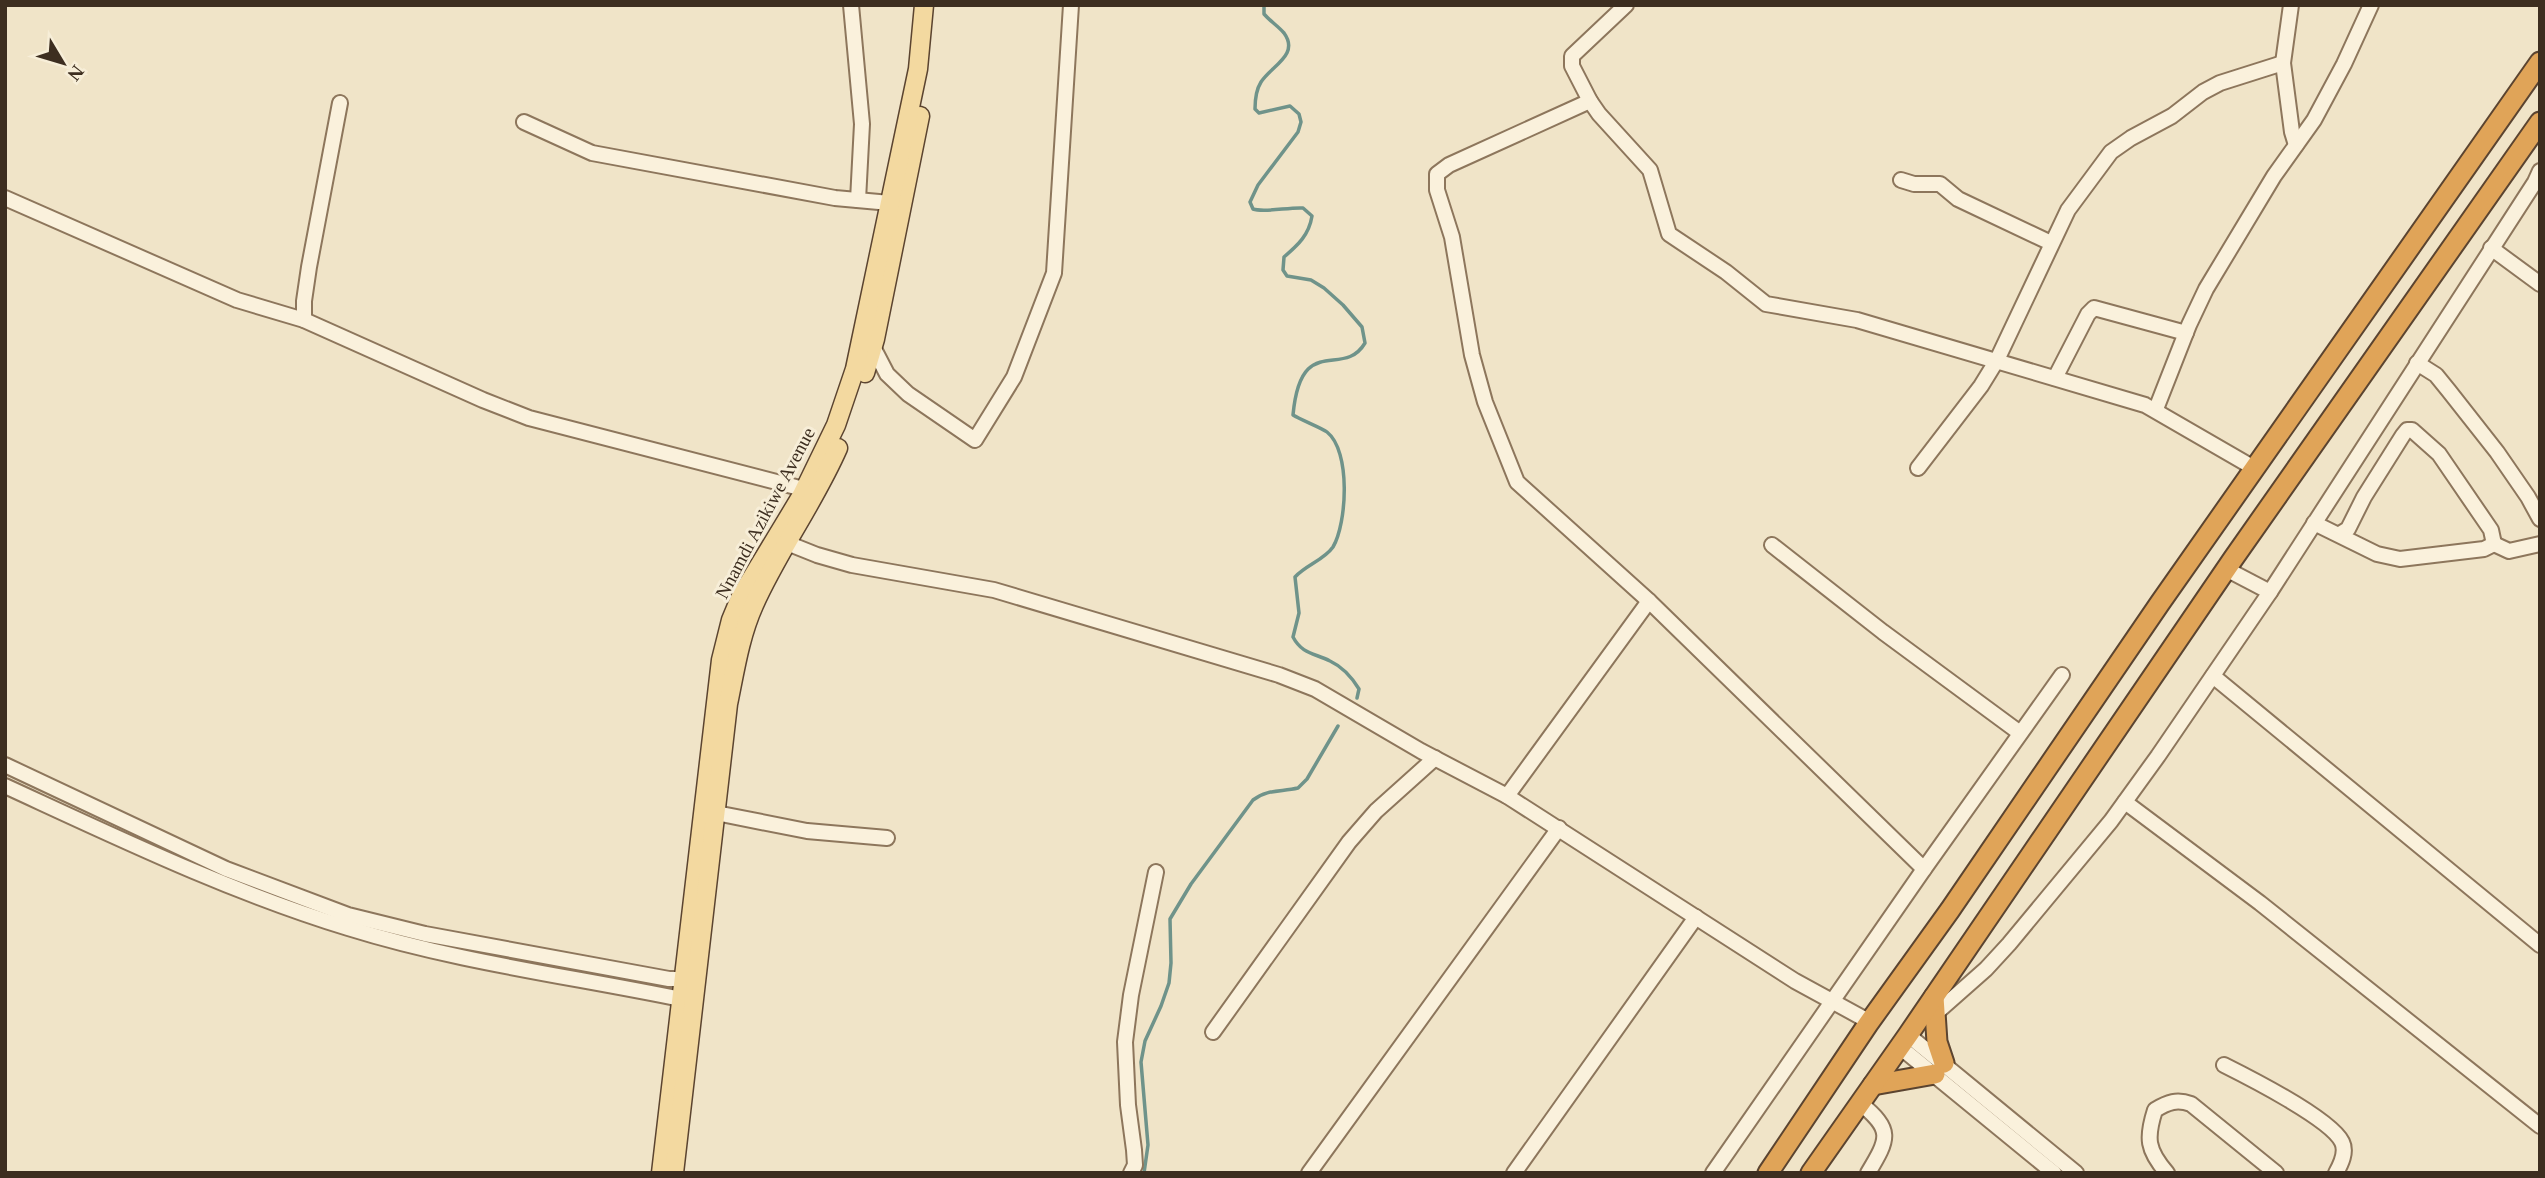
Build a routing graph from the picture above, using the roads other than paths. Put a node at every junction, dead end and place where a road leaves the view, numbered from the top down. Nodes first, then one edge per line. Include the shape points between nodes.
1 (851, 5) edge
2 (924, 5) edge
3 (936, 5) edge
4 (1071, 5) edge
5 (1626, 5) edge
6 (2291, 5) edge
7 (2371, 5) edge
8 (2540, 61) edge
9 (2283, 63) junction
10 (1590, 101) junction
11 (340, 103) dead end
12 (524, 122) dead end
13 (2538, 131) edge
14 (2296, 145) junction
15 (2540, 171) edge
16 (1901, 180) dead end
17 (5, 198) edge
18 (858, 200) junction
19 (890, 203) junction
20 (2051, 243) junction
21 (2491, 248) junction
22 (2540, 284) edge
23 (304, 320) junction
24 (2186, 333) junction
25 (873, 348) junction
26 (1997, 360) junction
27 (2417, 363) junction
28 (2055, 378) junction
29 (2156, 409) junction
30 (1918, 468) dead end
31 (2255, 468) junction
32 (811, 491) junction
33 (2540, 519) edge
34 (2314, 523) junction
35 (2340, 534) junction
36 (787, 543) junction
37 (2494, 544) junction
38 (2540, 544) edge
39 (1772, 545) dead end
40 (2226, 569) junction
41 (2270, 592) junction
42 (1648, 601) junction
43 (2062, 675) dead end
44 (2213, 676) junction
45 (2020, 733) junction
46 (1435, 758) junction
47 (5, 765) edge
48 (5, 786) edge
49 (1507, 796) junction
50 (2125, 802) junction
51 (716, 813) junction
52 (1559, 828) junction
53 (887, 838) dead end
54 (1924, 869) junction
55 (1156, 872) dead end
56 (1696, 917) junction
57 (2540, 945) edge
58 (683, 979) junction
59 (681, 999) junction
60 (1832, 1001) junction
61 (1934, 1005) junction
62 (1870, 1022) junction
63 (1213, 1032) dead end
64 (1904, 1041) junction
65 (2224, 1065) dead end
66 (1939, 1068) junction
67 (1873, 1084) junction
68 (1860, 1103) junction
69 (2540, 1126) edge
70 (661, 1173) edge
71 (674, 1173) edge
72 (1130, 1173) edge
73 (1309, 1173) edge
74 (1514, 1173) edge
75 (1713, 1173) edge
76 (1768, 1173) edge
77 (1811, 1173) edge
78 (1868, 1173) edge
79 (2054, 1173) edge
80 (2076, 1173) edge
81 (2167, 1173) edge
82 (2276, 1173) edge
83 (2336, 1173) edge

1 - 18 street via 862,124
2 - 19 main road, Nnamdi Azikiwe Avenue via 918,69
3 - 25 main road, Nnamdi Azikiwe Avenue via 928,75
4 - 25 street via 1054,273 1014,377 975,440 908,394 887,374
5 - 10 street via 1572,56 1572,66
6 - 9 street
7 - 14 street via 2333,87
8 - 31 highway
9 - 14 street
9 - 20 street via 2220,83 2111,152 2068,210
10 - 26 street via 1650,170 1669,234 1766,304 1857,320
10 - 42 street via 1449,165 1437,174 1437,190 1452,237 1472,355 1517,482
11 - 23 street via 309,267
12 - 18 street via 592,152
13 - 40 highway
14 - 24 street via 2206,289
15 - 21 street
16 - 20 street via 1940,184 1958,199
17 - 23 street via 237,300
18 - 19 street
19 - 32 main road, Nnamdi Azikiwe Avenue via 855,369
20 - 26 street
21 - 22 street
21 - 27 street
23 - 32 street via 529,418
24 - 28 street via 2094,308
24 - 29 street
25 - 32 main road, Nnamdi Azikiwe Avenue via 848,424
26 - 28 street
26 - 30 street
27 - 33 street via 2449,391 2497,452
27 - 34 street
28 - 29 street
29 - 31 street
31 - 62 highway
32 - 36 main road, Nnamdi Azikiwe Avenue
32 - 58 main road, Nnamdi Azikiwe Avenue via 754,571 728,634 717,687
34 - 35 street
34 - 41 street
35 - 37 street via 2377,554 2400,559
35 - 37 street via 2348,529 2403,435 2412,430 2439,454 2491,530
36 - 46 street via 852,565 994,590 1279,675 1315,689
36 - 51 main road, Nnamdi Azikiwe Avenue via 753,607 740,643
37 - 38 street via 2509,551
39 - 45 street
40 - 41 street
40 - 61 highway
41 - 44 street
42 - 49 street
42 - 54 street
43 - 45 street
44 - 50 street
44 - 57 street
45 - 54 street
46 - 49 street
46 - 63 street via 1349,842
47 - 58 street via 226,870 348,915 576,963
48 - 59 street via 181,866 347,928 478,962
49 - 52 street
50 - 61 street via 1986,969
50 - 69 street
51 - 53 street via 807,831
51 - 71 main road, Nnamdi Azikiwe Avenue
52 - 56 street
52 - 73 street
54 - 60 street
55 - 72 street via 1125,1042 1135,1166
56 - 60 street
56 - 74 street
58 - 59 main road, Nnamdi Azikiwe Avenue
59 - 70 main road, Nnamdi Azikiwe Avenue
60 - 62 street
60 - 75 street
61 - 64 highway
61 - 66 highway
62 - 76 highway
64 - 66 street
64 - 67 highway
65 - 83 street via 2275,1090 2330,1129 2344,1150
66 - 67 highway
66 - 79 street
66 - 80 street
67 - 68 highway
68 - 77 highway
68 - 78 street via 1878,1117 1884,1130 1884,1145
81 - 82 street via 2150,1151 2149,1129 2155,1110 2181,1101 2191,1104

